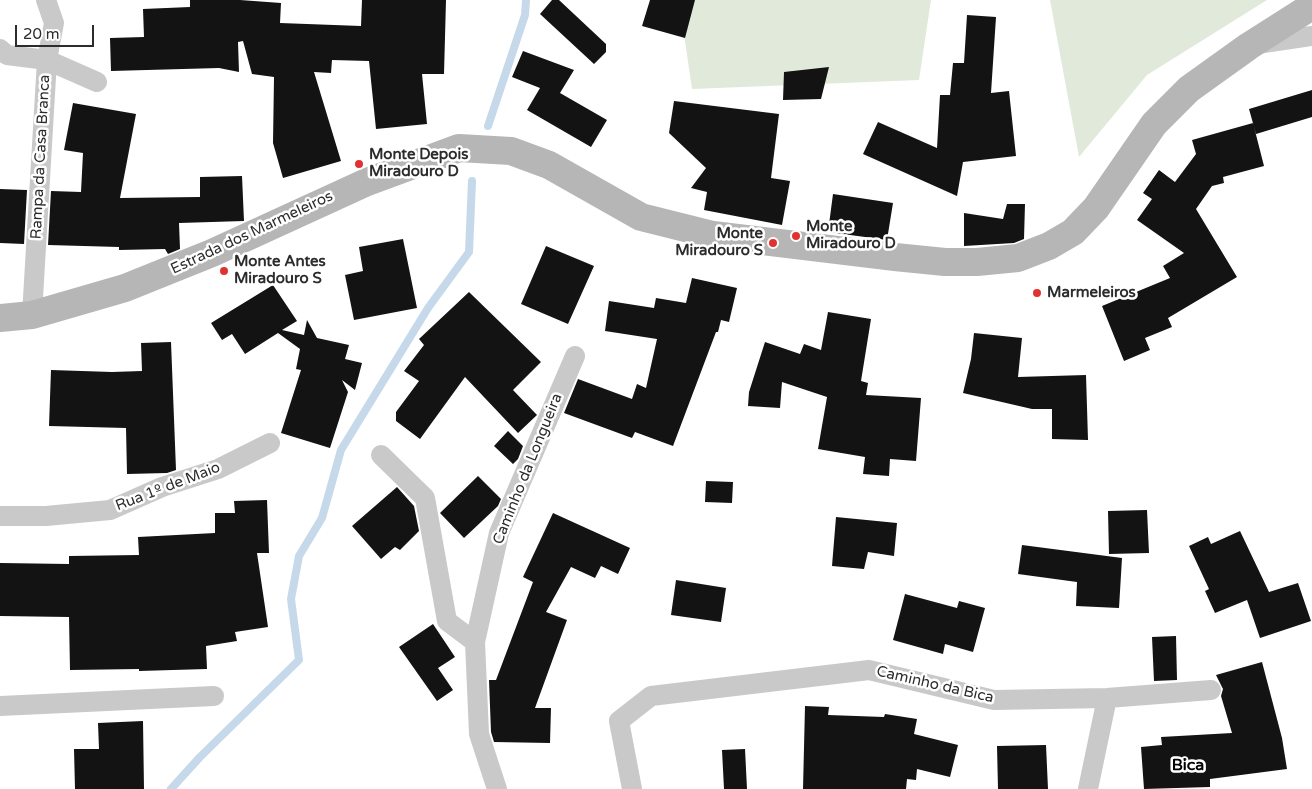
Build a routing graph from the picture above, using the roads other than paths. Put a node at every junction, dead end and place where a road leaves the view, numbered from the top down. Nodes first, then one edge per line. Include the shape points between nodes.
1 (46, 0) edge
2 (1312, 6) edge
3 (1312, 36) edge
4 (1249, 46) junction
5 (0, 49) edge
6 (47, 60) junction
7 (97, 82) dead end
8 (32, 315) junction
9 (0, 318) edge
10 (575, 356) dead end
11 (270, 443) dead end
12 (381, 455) dead end
13 (0, 516) edge
14 (475, 642) junction
15 (1211, 690) dead end
16 (214, 696) dead end
17 (1107, 698) junction
18 (0, 706) edge
19 (497, 789) edge
20 (632, 789) edge
21 (1088, 789) edge

1 - 6 street, Rampa da Casa Branca via 54,23
2 - 4 main road, Estrada dos Marmeleiros
3 - 4 street
4 - 8 main road, Estrada dos Marmeleiros via 1188,89 1154,124 1096,208 1073,232 1018,258 944,262 713,236 641,217 549,165 511,151 459,148 350,189 175,269 125,288
5 - 6 street via 7,55
6 - 7 street
6 - 8 street, Rampa da Casa Branca
8 - 9 main road, Estrada dos Marmeleiros
10 - 14 street, Caminho da Longueira via 499,533
11 - 13 street, Rua 1º de Maio via 218,469 162,487 110,510 46,516
12 - 14 street via 425,498 447,621
14 - 19 street, Caminho da Longueira via 479,734
15 - 17 street, Caminho da Bica
16 - 18 street
17 - 20 street, Caminho da Bica via 994,700 869,670 651,696 619,720
17 - 21 street

